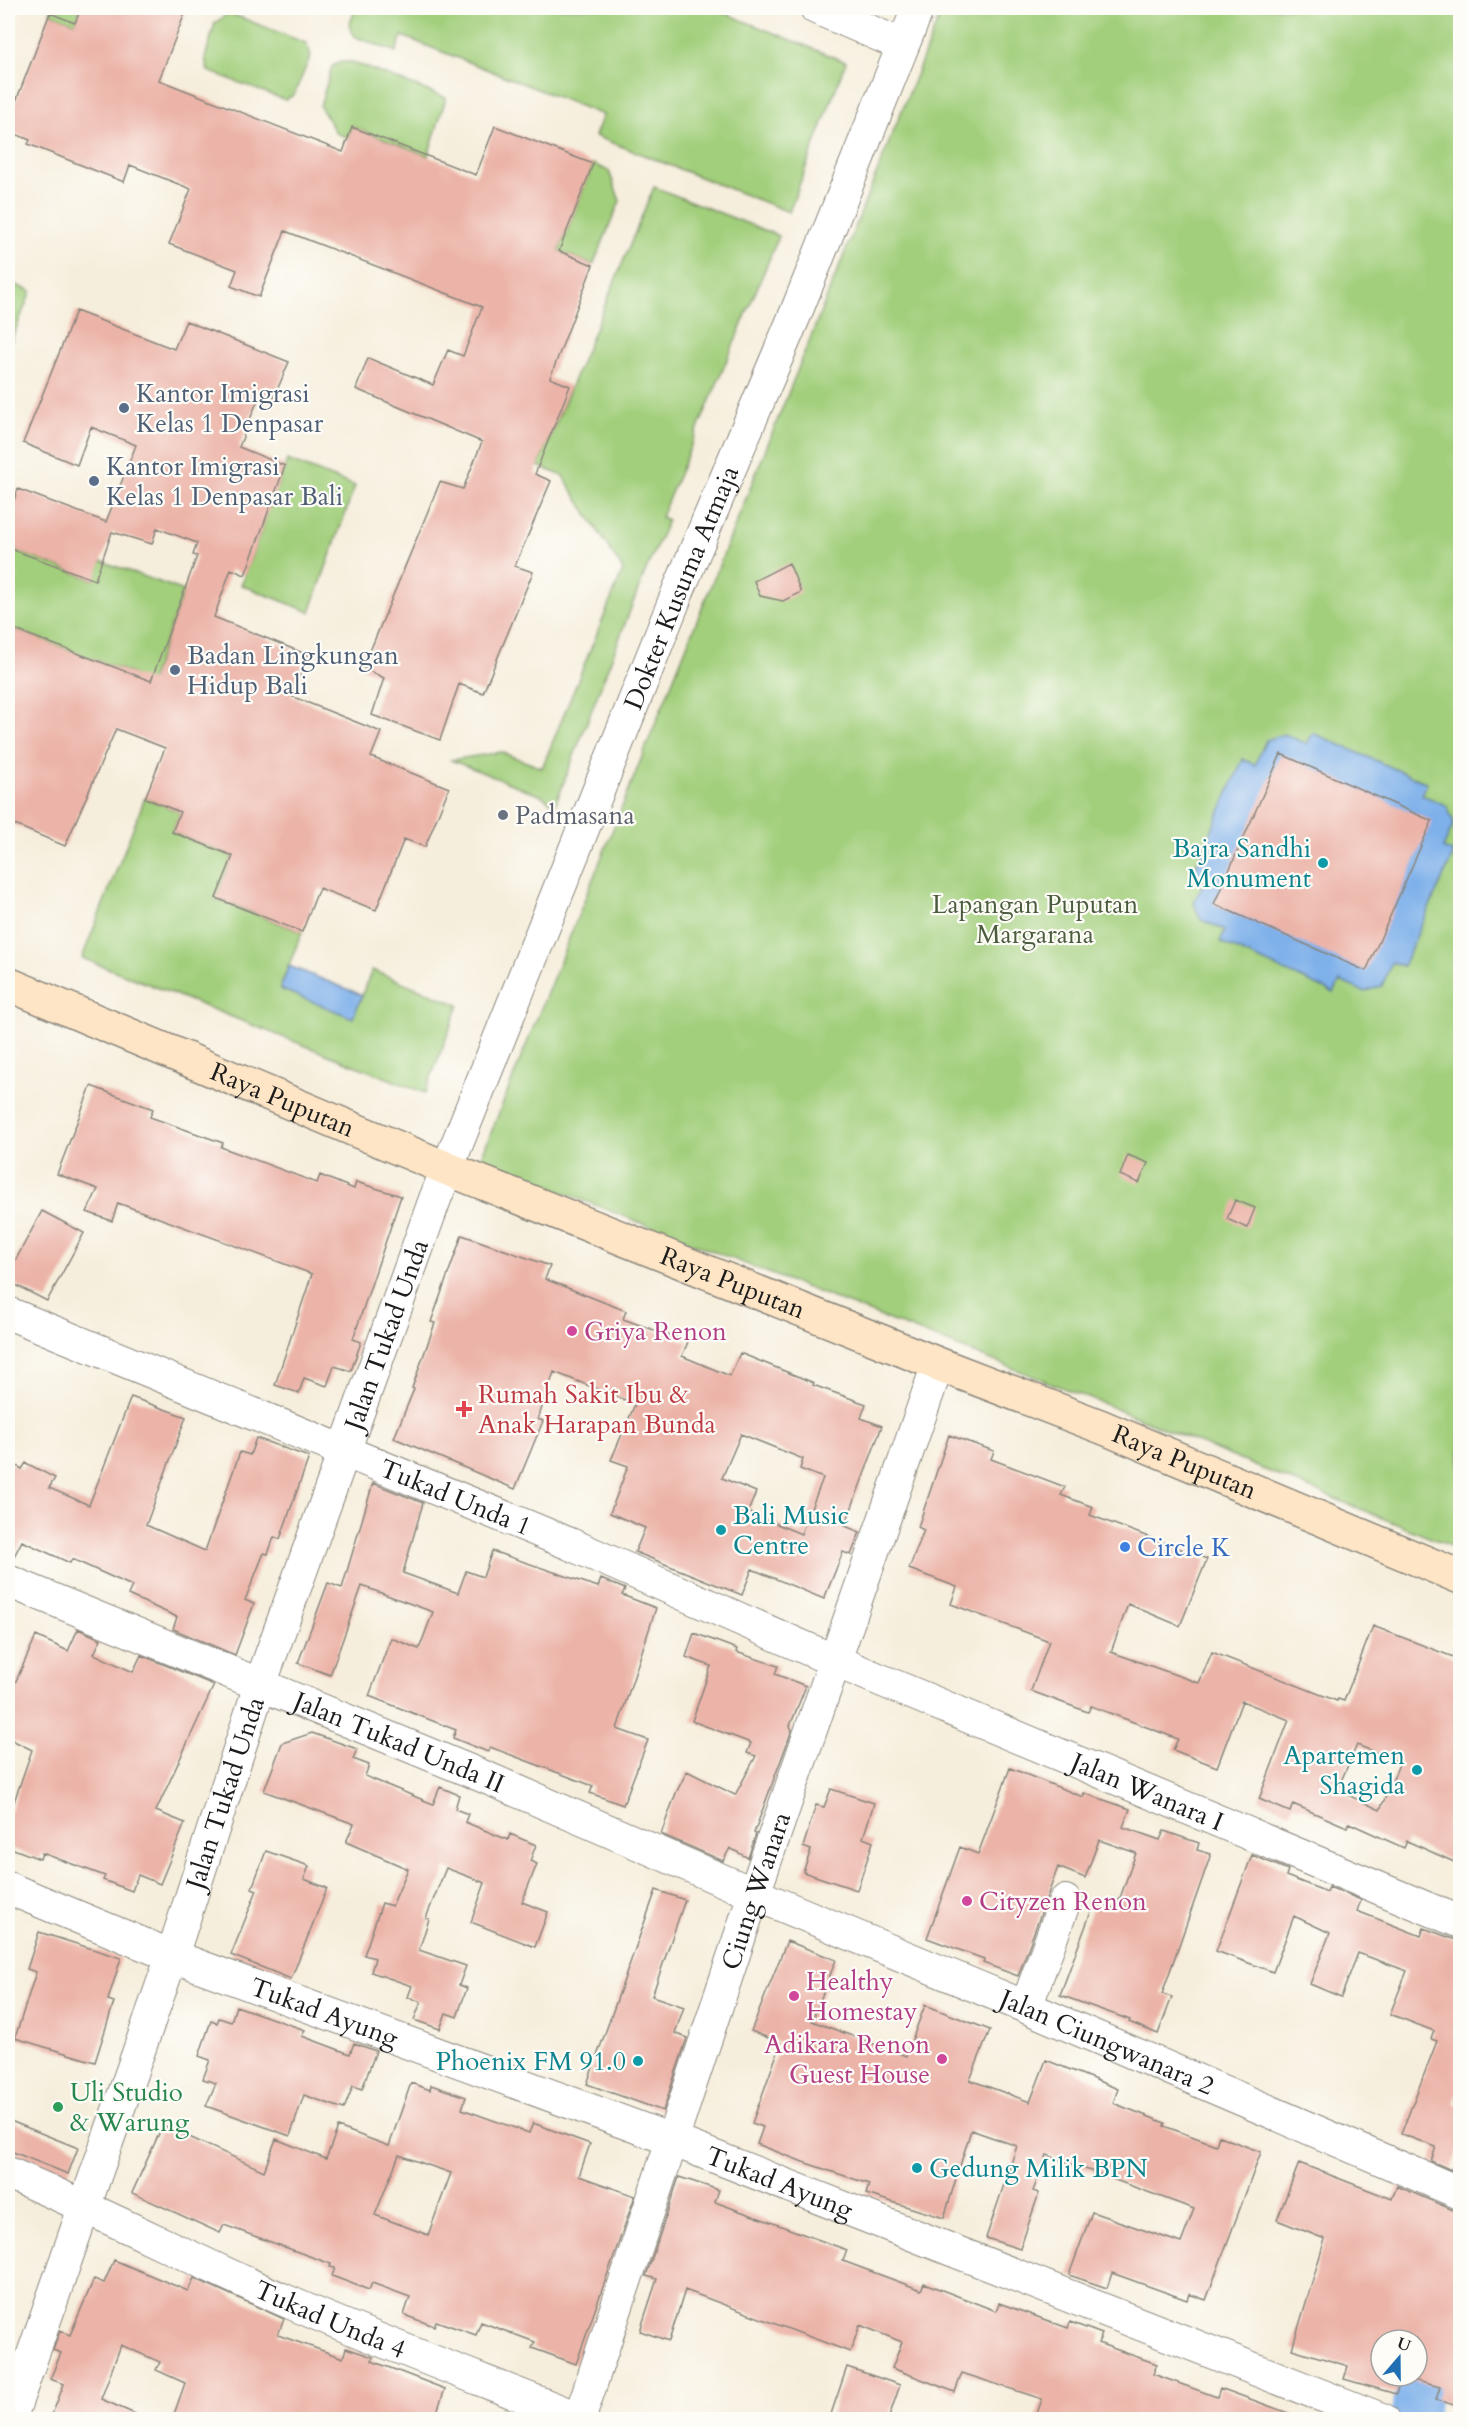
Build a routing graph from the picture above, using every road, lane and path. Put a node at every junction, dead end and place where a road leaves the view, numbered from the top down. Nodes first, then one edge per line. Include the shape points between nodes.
1 (816, 8) edge
2 (918, 8) edge
3 (902, 45) junction
4 (8, 984) edge
5 (448, 1169) junction
6 (8, 1313) edge
7 (939, 1364) junction
8 (344, 1450) junction
9 (1461, 1577) edge
10 (8, 1581) edge
11 (835, 1661) junction
12 (260, 1685) junction
13 (8, 1888) edge
14 (754, 1894) junction
15 (1065, 1901) dead end
16 (1461, 1922) edge
17 (172, 1956) junction
18 (1026, 2007) junction
19 (672, 2140) junction
20 (8, 2173) edge
21 (1461, 2193) edge
22 (86, 2206) junction
23 (581, 2419) edge
24 (10, 2420) edge
25 (1384, 2420) edge

1 - 3 street
2 - 3 street, Dokter Kusuma Atmaja
3 - 5 street, Dokter Kusuma Atmaja
4 - 5 main road, Raya Puputan
5 - 7 main road, Raya Puputan
5 - 8 street, Jalan Tukad Unda
6 - 8 street, Tukad Unda 1
7 - 9 main road, Raya Puputan via 1102,1426
7 - 11 street, Ciung Wanara
8 - 11 street, Tukad Unda 1
8 - 12 street, Jalan Tukad Unda
10 - 12 street, Jalan Tukad Unda II
11 - 14 street, Ciung Wanara
11 - 16 street, Jalan Wanara I
12 - 14 street, Jalan Tukad Unda II
12 - 17 street, Jalan Tukad Unda
13 - 17 street, Tukad Ayung
14 - 18 street, Jalan Ciungwanara 2
14 - 19 street, Ciung Wanara
15 - 18 street
17 - 19 street, Tukad Ayung
17 - 22 street, Jalan Tukad Unda
18 - 21 street, Jalan Ciungwanara 2
19 - 23 street, Ciung Wanara
19 - 25 street, Tukad Ayung
20 - 22 street, Tukad Unda 4
22 - 23 street, Tukad Unda 4 via 283,2300
22 - 24 street, Jalan Tukad Unda

